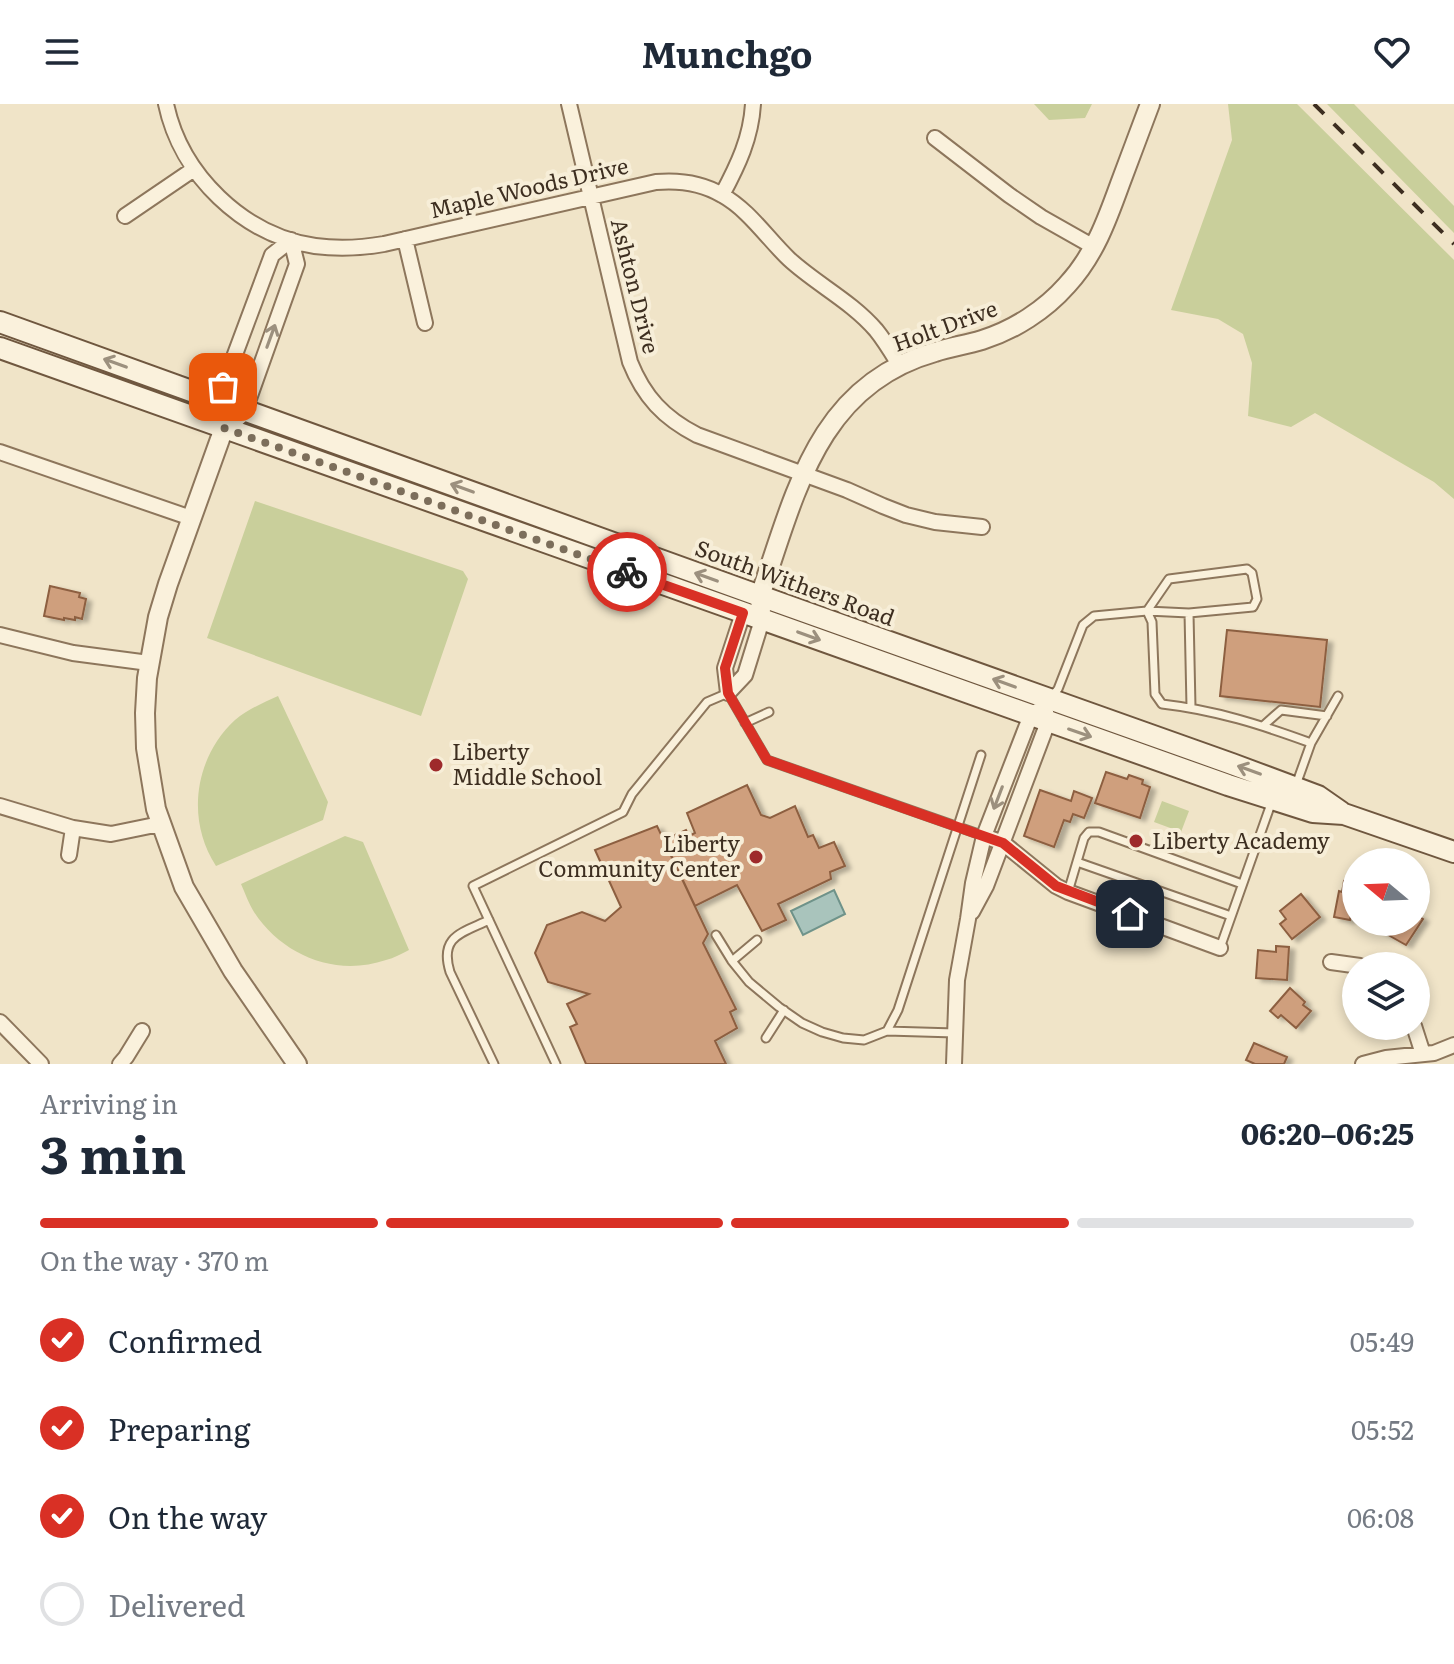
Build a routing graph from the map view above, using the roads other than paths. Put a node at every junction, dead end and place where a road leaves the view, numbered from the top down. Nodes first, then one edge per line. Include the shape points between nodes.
1 (166, 104) edge
2 (569, 104) edge
3 (753, 104) edge
4 (1150, 104) edge
5 (935, 138) dead end
6 (194, 169) junction
7 (722, 195) junction
8 (591, 196) junction
9 (125, 216) dead end
10 (405, 239) junction
11 (291, 240) junction
12 (1094, 247) junction
13 (0, 322) edge
14 (425, 323) dead end
15 (0, 348) edge
16 (900, 366) junction
17 (218, 400) junction
18 (245, 410) junction
19 (224, 428) junction
20 (0, 452) edge
21 (803, 473) junction
22 (191, 518) junction
23 (982, 527) dead end
24 (760, 596) junction
25 (1147, 611) junction
26 (1189, 613) junction
27 (753, 616) junction
28 (0, 635) edge
29 (149, 663) junction
30 (728, 693) junction
31 (1338, 696) dead end
32 (1191, 707) junction
33 (1044, 710) junction
34 (769, 712) dead end
35 (1327, 716) junction
36 (745, 723) junction
37 (1264, 725) junction
38 (1311, 743) junction
39 (981, 755) dead end
40 (1296, 787) junction
41 (1273, 799) junction
42 (0, 806) edge
43 (1344, 814) junction
44 (161, 826) junction
45 (958, 826) junction
46 (73, 828) junction
47 (984, 836) junction
48 (1003, 843) junction
49 (1454, 852) edge
50 (69, 855) dead end
51 (1077, 862) junction
52 (1242, 884) junction
53 (1068, 892) junction
54 (1231, 916) junction
55 (968, 919) junction
56 (489, 920) junction
57 (716, 935) dead end
58 (757, 940) dead end
59 (1220, 948) joint
60 (732, 961) junction
61 (1331, 962) dead end
62 (1342, 964) edge
63 (784, 1010) junction
64 (0, 1022) edge
65 (142, 1031) dead end
66 (887, 1031) junction
67 (955, 1033) junction
68 (766, 1038) dead end
69 (1418, 1040) edge
70 (1454, 1045) edge
71 (1423, 1054) junction
72 (41, 1064) edge
73 (120, 1064) edge
74 (297, 1064) edge
75 (494, 1064) edge
76 (556, 1064) edge
77 (954, 1064) edge
78 (1363, 1064) edge

1 - 6 street, Maple Woods Drive
2 - 8 street, Ashton Drive
3 - 7 street via 744,153
4 - 12 street, Holt Drive
5 - 12 street via 1041,217
6 - 9 street
6 - 11 street, Maple Woods Drive via 243,217
7 - 8 street, Maple Woods Drive via 675,181
7 - 16 street, Maple Woods Drive via 800,269 874,328
8 - 10 street, Maple Woods Drive
8 - 21 street, Ashton Drive via 630,362 649,399 697,435
10 - 11 street, Maple Woods Drive via 339,248
10 - 14 street
11 - 17 street via 272,255
18 -> 11 street via 297,264
12 - 16 street, Holt Drive via 1067,286 1030,317 985,339
17 -> 13 main road, South Withers Road
15 - 19 main road, South Withers Road
16 - 21 street, Holt Drive via 842,410
17 - 18 main road, South Withers Road
17 - 19 street
18 - 19 street
24 -> 18 main road, South Withers Road
19 - 22 street
19 - 27 main road, South Withers Road
20 - 22 street
21 - 23 street, Ashton Drive via 906,515
21 - 24 street, Holt Drive
22 - 29 street via 158,617
24 - 27 street, Holt Drive
33 -> 24 main road, South Withers Road
25 - 26 lane
25 - 26 lane via 1169,579 1247,569 1252,573 1257,599 1253,607
25 - 32 lane via 1155,694 1162,704
25 - 33 lane via 1094,616 1083,625
26 - 32 lane
27 - 30 street, Holt Drive via 725,668
27 -> 33 main road, South Withers Road
28 - 29 street via 73,653
29 - 44 street via 146,748
30 - 36 lane
30 - 56 lane via 707,702 623,812 473,886
31 - 35 lane
32 - 37 lane
40 -> 33 main road, South Withers Road
33 -> 41 main road, South Withers Road
33 -> 47 street
33 - 48 street
34 - 36 lane
35 - 37 lane via 1281,710
35 - 38 lane
36 - 45 lane via 767,760
37 - 38 lane
38 - 40 lane
39 - 45 lane
40 - 43 main road, South Withers Road
41 - 43 main road, South Withers Road via 1313,812
41 - 52 lane
42 - 46 street
43 - 49 main road, South Withers Road
44 - 46 street via 111,834
44 - 74 street via 184,887 209,932
45 - 47 lane
45 - 66 lane
46 - 50 street
47 - 48 street
47 - 55 street
48 - 53 street
48 - 55 street
51 - 52 lane via 1084,838 1099,832
51 - 53 lane
51 - 54 lane
52 - 54 lane
53 - 59 street
54 - 59 lane
55 - 67 street via 957,980
56 - 75 lane via 458,935 448,945 446,958
56 - 76 lane
57 - 60 lane
58 - 60 lane
60 - 63 lane
61 - 62 street
63 - 66 lane via 802,1023 843,1038 864,1040
63 - 68 lane
64 - 72 street
65 - 73 street
66 - 67 lane
67 - 77 street
69 - 71 street
70 - 71 street
71 - 78 street

